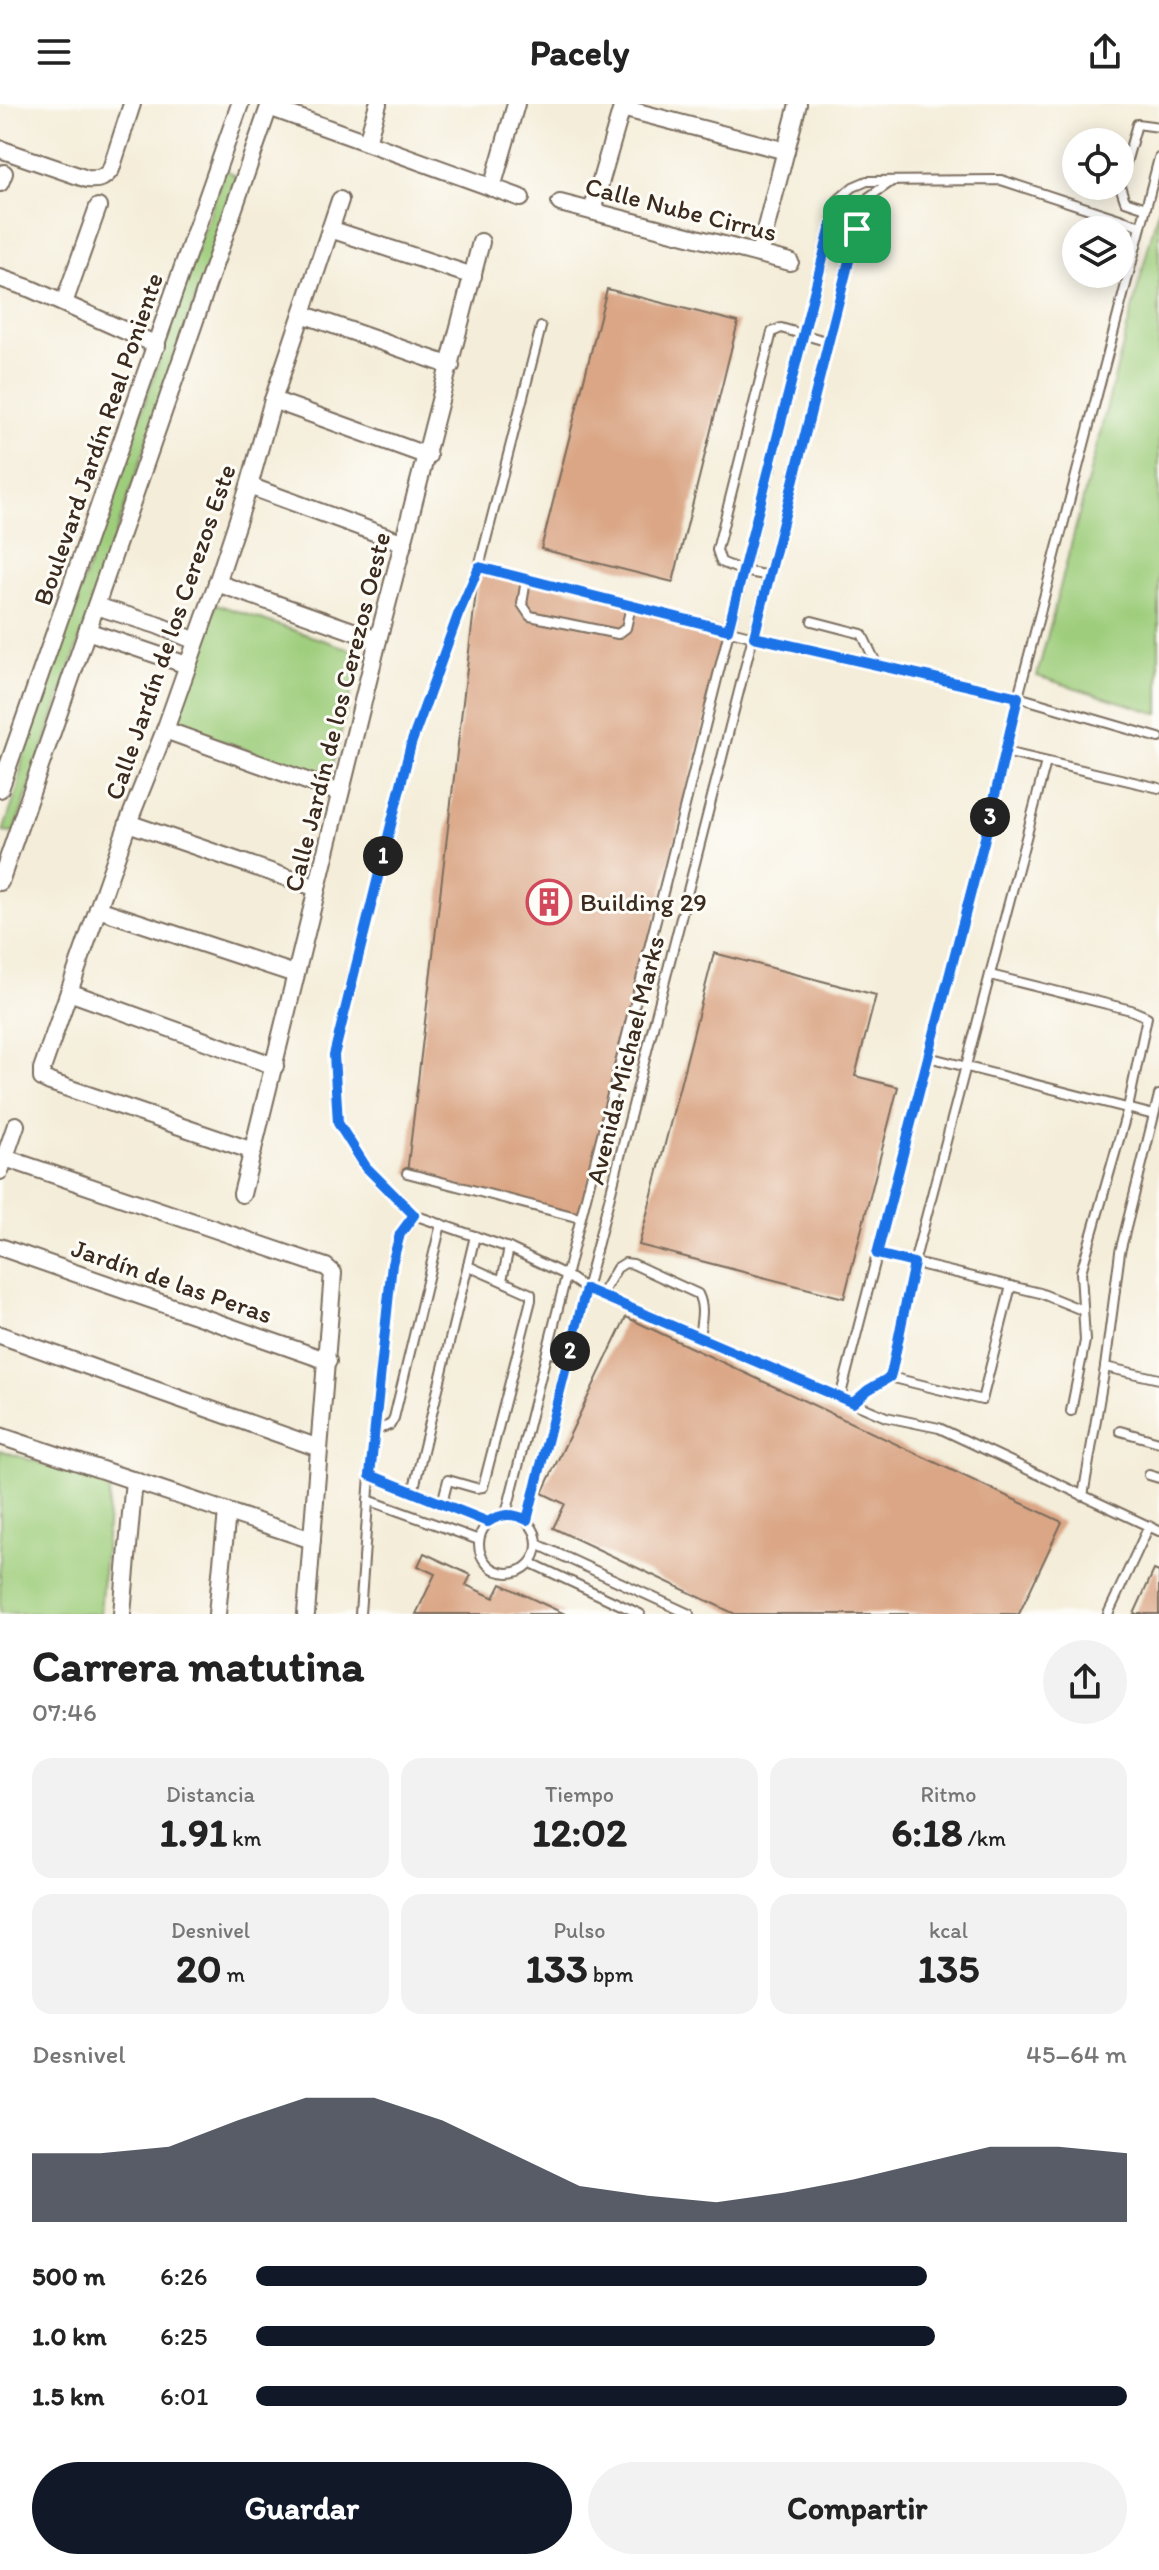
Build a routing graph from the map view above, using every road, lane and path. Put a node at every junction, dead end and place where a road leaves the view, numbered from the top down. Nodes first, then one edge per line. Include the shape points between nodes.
1 (132, 104) edge
2 (240, 104) edge
3 (378, 104) edge
4 (516, 104) edge
5 (798, 104) edge
6 (269, 106) edge
7 (622, 106) edge
8 (1159, 127) edge
9 (1134, 135) edge
10 (367, 142) junction
11 (0, 149) edge
12 (786, 151) junction
13 (222, 158) junction
14 (1159, 158) edge
15 (248, 167) junction
16 (893, 180) junction
17 (492, 188) junction
18 (521, 198) dead end
19 (340, 200) dead end
20 (1125, 200) edge
21 (560, 203) dead end
22 (98, 207) dead end
23 (1146, 208) junction
24 (592, 211) junction
25 (831, 226) junction
26 (1141, 226) junction
27 (330, 229) junction
28 (857, 229) junction
29 (481, 242) dead end
30 (759, 254) junction
31 (790, 262) dead end
32 (473, 276) junction
33 (0, 278) edge
34 (64, 303) junction
35 (302, 314) junction
36 (541, 327) dead end
37 (804, 334) junction
38 (829, 342) junction
39 (157, 345) junction
40 (451, 366) junction
41 (273, 400) junction
42 (428, 456) junction
43 (249, 486) junction
44 (404, 543) junction
45 (479, 567) junction
46 (743, 571) junction
47 (770, 576) junction
48 (526, 580) junction
49 (217, 583) junction
50 (96, 606) junction
51 (631, 606) junction
52 (127, 615) junction
53 (812, 621) dead end
54 (728, 630) junction
55 (87, 631) junction
56 (754, 637) junction
57 (378, 640) junction
58 (196, 641) junction
59 (120, 642) junction
60 (187, 665) junction
61 (877, 665) junction
62 (1018, 697) junction
63 (165, 730) junction
64 (1159, 738) edge
65 (1005, 752) junction
66 (1046, 762) junction
67 (1159, 788) edge
68 (0, 789) edge
69 (340, 793) junction
70 (128, 823) junction
71 (5, 851) edge
72 (0, 882) edge
73 (317, 888) junction
74 (98, 909) junction
75 (295, 974) junction
76 (990, 975) junction
77 (69, 992) junction
78 (928, 1057) junction
79 (275, 1066) junction
80 (966, 1067) junction
81 (1159, 1095) edge
82 (1128, 1108) junction
83 (1154, 1115) junction
84 (16, 1125) dead end
85 (253, 1151) junction
86 (2, 1165) edge
87 (407, 1173) dead end
88 (242, 1194) dead end
89 (414, 1215) junction
90 (580, 1218) junction
91 (441, 1224) junction
92 (475, 1236) junction
93 (0, 1247) edge
94 (509, 1248) junction
95 (877, 1254) junction
96 (914, 1263) junction
97 (468, 1266) junction
98 (566, 1275) junction
99 (502, 1280) junction
100 (1011, 1286) junction
101 (586, 1289) junction
102 (601, 1295) junction
103 (1082, 1310) junction
104 (0, 1335) edge
105 (699, 1337) junction
106 (547, 1352) junction
107 (569, 1358) junction
108 (328, 1361) junction
109 (1105, 1367) junction
110 (890, 1377) junction
111 (1159, 1379) edge
112 (840, 1398) junction
113 (853, 1403) junction
114 (1071, 1411) dead end
115 (375, 1430) junction
116 (1120, 1431) dead end
117 (0, 1436) edge
118 (1159, 1442) edge
119 (319, 1448) junction
120 (370, 1475) junction
121 (134, 1480) junction
122 (413, 1492) junction
123 (1083, 1496) junction
124 (368, 1500) junction
125 (442, 1503) junction
126 (227, 1512) junction
127 (506, 1514) junction
128 (527, 1520) junction
129 (488, 1522) junction
130 (1149, 1526) junction
131 (1159, 1531) edge
132 (312, 1540) junction
133 (479, 1540) junction
134 (539, 1545) junction
135 (531, 1563) junction
136 (668, 1610) edge
137 (122, 1614) edge
138 (217, 1614) edge
139 (306, 1614) edge
140 (360, 1614) edge
141 (640, 1614) edge
142 (689, 1614) edge
143 (1108, 1614) edge

1 - 11 street via 111,169 97,180
2 - 13 street, Boulevard Jardín Real Poniente
3 - 10 street
4 - 17 street
5 - 12 street
6 - 10 street
6 - 15 street, Boulevard Jardín Real Poniente
7 - 12 street
7 - 24 street
8 - 9 lane via 1137,124
10 - 17 street
12 - 30 street
13 - 15 street
13 - 39 street, Boulevard Jardín Real Poniente
14 - 23 lane
15 - 50 street, Boulevard Jardín Real Poniente
16 - 25 lane, Avenida Michael Marks via 853,187 838,200
16 - 26 lane via 1001,180
16 - 28 lane, Avenida Michael Marks via 869,197
17 - 18 street
19 - 27 street, Calle Jardín de los Cerezos Este
20 - 23 lane
21 - 24 street, Calle Nube Cirrus
22 - 34 street
23 - 26 lane
24 - 30 street, Calle Nube Cirrus
25 - 28 lane
25 - 37 lane, Avenida Michael Marks
26 - 62 lane
27 - 32 street
27 - 35 street, Calle Jardín de los Cerezos Este
28 - 38 lane, Avenida Michael Marks
29 - 32 street, Calle Jardín de los Cerezos Oeste
30 - 31 street, Calle Nube Cirrus
32 - 40 street, Calle Jardín de los Cerezos Oeste
33 - 34 street
34 - 39 street
35 - 40 street
35 - 41 street, Calle Jardín de los Cerezos Este
36 - 45 lane
37 - 38 lane
37 - 46 lane, Avenida Michael Marks
37 - 46 lane via 781,328 772,332 768,346 717,550 721,562
38 - 47 lane, Avenida Michael Marks
39 - 68 street, Boulevard Jardín Real Poniente
40 - 42 street, Calle Jardín de los Cerezos Oeste
41 - 42 street
41 - 43 street, Calle Jardín de los Cerezos Este
42 - 44 street, Calle Jardín de los Cerezos Oeste
43 - 44 street
43 - 49 street, Calle Jardín de los Cerezos Este
44 - 57 street, Calle Jardín de los Cerezos Oeste
45 - 48 lane
45 - 89 lane via 411,744 334,1055 338,1123 366,1167
46 - 47 lane
46 - 54 lane, Avenida Michael Marks
47 - 56 lane, Avenida Michael Marks
48 - 51 lane
48 - 51 lane via 522,604 530,616 618,634 626,628
49 - 57 street
49 - 58 street, Calle Jardín de los Cerezos Este
50 - 52 street, Boulevard Jardín Real Poniente
50 - 55 street, Boulevard Jardín Real Poniente
51 - 54 lane
52 - 58 street, Boulevard Jardín Real Poniente
52 - 59 street
53 - 61 lane via 862,634
54 - 56 lane
54 - 90 lane, Avenida Michael Marks
55 - 59 street, Boulevard Jardín Real Poniente
55 - 71 street, Boulevard Jardín Real Poniente
56 - 61 lane
56 - 101 lane, Avenida Michael Marks
57 - 69 street, Calle Jardín de los Cerezos Oeste
58 - 60 street, Calle Jardín de los Cerezos Este
59 - 60 street, Boulevard Jardín Real Poniente
60 - 63 street, Calle Jardín de los Cerezos Este
61 - 62 lane
62 - 64 lane
62 - 65 lane
63 - 69 street
63 - 70 street, Calle Jardín de los Cerezos Este
65 - 66 lane
65 - 78 lane
66 - 67 lane
66 - 76 lane
69 - 73 street, Calle Jardín de los Cerezos Oeste
70 - 73 street
70 - 74 street, Calle Jardín de los Cerezos Este
71 - 72 street, Boulevard Jardín Real Poniente
73 - 75 street, Calle Jardín de los Cerezos Oeste
74 - 75 street
74 - 77 street, Calle Jardín de los Cerezos Este
75 - 79 street, Calle Jardín de los Cerezos Oeste
76 - 80 lane
76 - 82 lane via 1147,1017
77 - 79 street
77 - 85 street, Calle Jardín de los Cerezos Este via 42,1078
78 - 80 lane
78 - 95 lane
79 - 85 street, Calle Jardín de los Cerezos Oeste
80 - 82 lane
80 - 96 lane
81 - 83 lane
82 - 83 lane
82 - 103 lane via 1081,1272
83 - 109 lane via 1120,1252
84 - 86 street
85 - 88 street, Calle Jardín de los Cerezos Oeste
86 - 108 street via 326,1267 335,1283
87 - 90 lane
89 - 91 lane
89 - 115 lane via 400,1234 392,1264
90 - 98 lane, Avenida Michael Marks
91 - 92 lane
91 - 115 lane via 394,1418
92 - 94 lane
92 - 97 lane
93 - 108 street, Jardín de las Peras
94 - 98 lane
94 - 99 lane
95 - 96 lane
95 - 112 lane
96 - 100 lane
96 - 110 lane
97 - 99 lane
97 - 122 lane
98 - 101 lane
98 - 106 lane, Avenida Michael Marks
99 - 125 lane via 531,1294 531,1300 483,1487 448,1480
100 - 103 lane
100 - 110 lane via 982,1400
101 - 102 lane
101 - 107 lane, Avenida Michael Marks
102 - 105 lane
102 - 105 lane via 617,1268 633,1264 698,1294 703,1311
103 - 114 lane via 1085,1341
104 - 119 street
105 - 112 lane
106 - 107 lane
106 - 127 lane, Avenida Michael Marks
107 - 128 lane, Avenida Michael Marks
108 - 119 street
109 - 111 lane
109 - 123 lane
110 - 113 lane
112 - 113 lane
113 - 123 lane via 886,1417 939,1428
115 - 120 lane
116 - 118 lane
117 - 121 street
119 - 132 street
120 - 122 lane
120 - 124 lane
121 - 126 street
121 - 137 street
122 - 125 lane
123 - 130 lane
124 - 133 lane
124 - 140 lane
125 - 129 lane
126 - 132 street
126 - 138 street
127 - 128 lane
127 - 129 lane
128 - 134 lane
129 - 133 lane
130 - 131 lane
130 - 143 lane
132 - 139 street
133 - 135 lane via 480,1554 502,1574 517,1573
134 - 135 lane
134 - 136 lane
135 - 141 lane
136 - 142 lane

